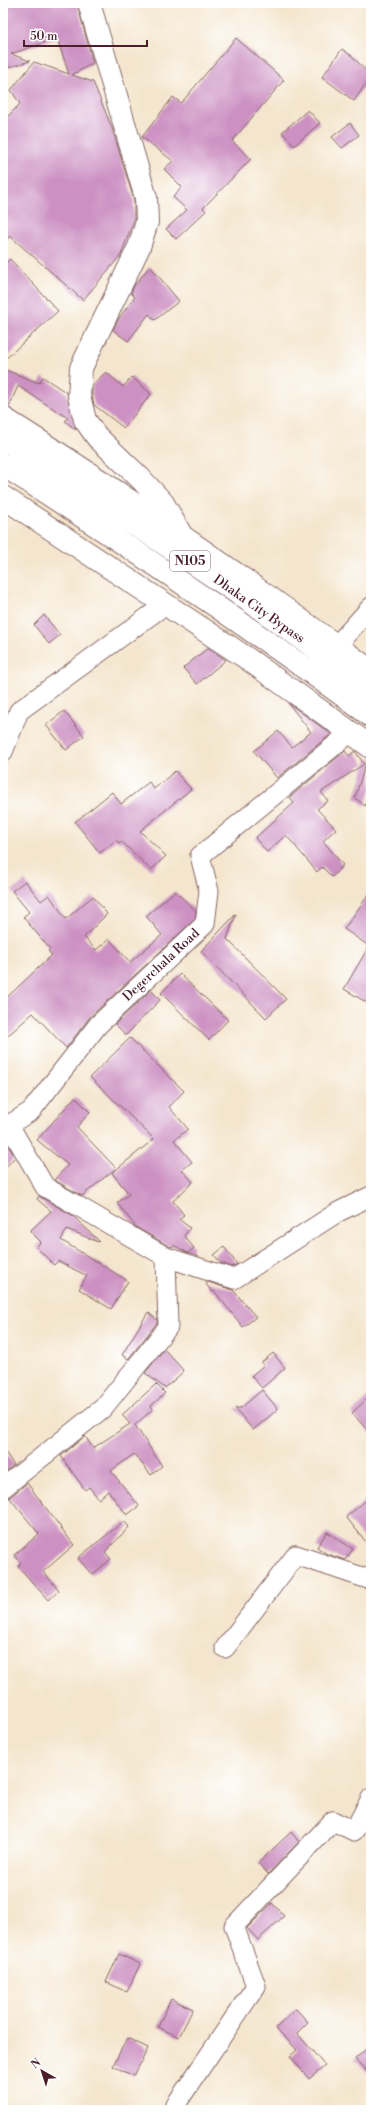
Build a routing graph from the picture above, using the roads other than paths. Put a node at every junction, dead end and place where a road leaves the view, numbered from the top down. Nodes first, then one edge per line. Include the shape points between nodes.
1 (89, 3) edge
2 (3, 418) edge
3 (3, 439) edge
4 (3, 465) edge
5 (3, 497) edge
6 (184, 538) junction
7 (166, 604) junction
8 (371, 607) edge
9 (336, 646) junction
10 (371, 671) edge
11 (371, 691) edge
12 (371, 716) edge
13 (352, 732) junction
14 (371, 747) edge
15 (3, 752) edge
16 (6, 1124) edge
17 (371, 1196) edge
18 (166, 1257) junction
19 (3, 1488) edge
20 (371, 1580) edge
21 (225, 1648) dead end
22 (371, 1798) edge
23 (172, 2110) edge

1 - 6 main road via 146,198 147,222 139,248 81,368 79,396 85,420 97,437 163,503
2 - 6 main road via 74,462
3 - 11 main road, Dhaka City Bypass / N105 via 272,617
4 - 12 main road, Dhaka City Bypass / N105 via 178,581
5 - 7 main road
6 - 9 main road
7 - 13 main road
7 - 15 street via 19,711
8 - 9 street
9 - 10 main road
13 - 14 main road
13 - 16 street, Degerchala Road via 200,856 209,891 205,924 98,1025 31,1111
16 - 18 street via 45,1187
17 - 18 street via 338,1212 234,1279
18 - 19 street via 168,1327 104,1408
20 - 21 street via 296,1555
22 - 23 street via 354,1831 333,1821 234,1926 256,1986

